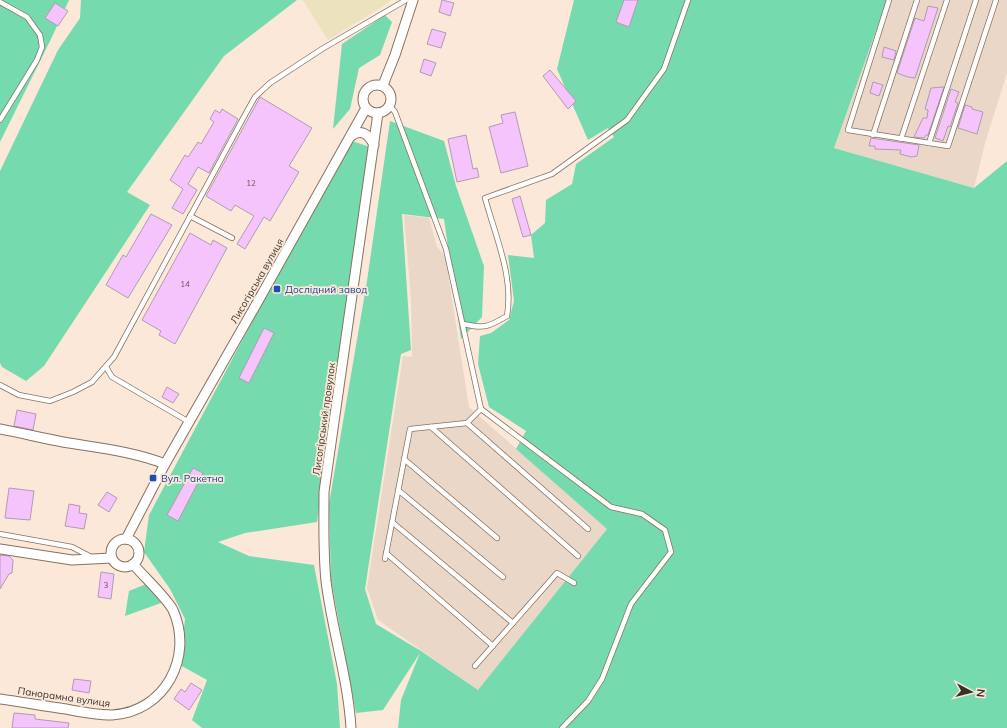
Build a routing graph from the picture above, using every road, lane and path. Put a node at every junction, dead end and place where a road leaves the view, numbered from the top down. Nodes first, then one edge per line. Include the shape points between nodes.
1 (406, 0) edge
2 (413, 0) edge
3 (688, 0) edge
4 (889, 0) edge
5 (916, 0) edge
6 (947, 0) edge
7 (976, 0) edge
8 (996, 0) edge
9 (0, 2) edge
10 (383, 85) junction
11 (390, 106) junction
12 (366, 108) junction
13 (378, 113) junction
14 (0, 120) edge
15 (873, 135) junction
16 (352, 136) junction
17 (901, 139) junction
18 (929, 143) junction
19 (374, 145) junction
20 (190, 216) junction
21 (232, 238) dead end
22 (463, 324) junction
23 (106, 367) junction
24 (0, 386) edge
25 (481, 409) junction
26 (188, 422) junction
27 (466, 423) junction
28 (431, 427) junction
29 (0, 429) edge
30 (404, 459) junction
31 (165, 464) junction
32 (398, 490) junction
33 (392, 522) junction
34 (588, 529) dead end
35 (0, 534) edge
36 (497, 538) dead end
37 (126, 539) junction
38 (0, 549) edge
39 (386, 553) junction
40 (578, 556) dead end
41 (112, 558) junction
42 (385, 559) dead end
43 (96, 560) junction
44 (133, 564) junction
45 (503, 577) dead end
46 (574, 583) dead end
47 (512, 624) junction
48 (493, 646) junction
49 (475, 666) dead end
50 (0, 699) edge
51 (351, 728) edge
52 (562, 728) edge

1 - 20 lane via 322,49 262,90 246,113
2 - 10 street
3 - 22 lane via 664,70 627,120 552,174 485,198 508,279 510,301 507,316 492,324 480,328
4 - 15 lane via 848,130
5 - 15 lane
6 - 17 lane
7 - 18 lane
8 - 18 lane via 948,146
9 - 14 lane via 27,17 40,36 42,47 37,60
10 - 11 street via 391,93
10 - 12 street via 367,88 363,94
11 - 13 street
11 - 22 lane via 395,112 446,249
12 - 13 street
12 - 16 street, Лисогірська вулиця
13 - 19 street, Лисогірський провулок
15 - 17 lane
16 - 19 street via 357,132 364,132
16 - 26 street, Лисогірська вулиця
17 - 18 lane
19 - 51 street, Лисогірський провулок via 324,492 326,581 347,691
20 - 21 lane
20 - 23 lane via 114,357
22 - 25 lane
23 - 24 lane via 92,382 50,401 19,395
23 - 26 lane via 112,377
25 - 27 lane
25 - 52 lane via 611,507 642,514 665,530 671,552 631,604 602,679 588,701
26 - 31 street, Лисогірська вулиця
27 - 28 lane
27 - 34 lane
28 - 30 lane via 410,429
28 - 40 lane
29 - 31 street via 123,451
30 - 32 lane
30 - 36 lane
31 - 37 street, Лисогірська вулиця
32 - 33 lane
32 - 45 lane
33 - 39 lane
33 - 47 lane
35 - 43 lane via 72,547
37 - 41 street via 115,543 111,550
37 - 44 street via 137,547 137,558
38 - 43 street via 72,560
39 - 42 lane
39 - 48 lane
41 - 43 street
41 - 44 street via 121,566
44 - 50 street, Панорамна вулиця via 172,609 180,633 177,666 171,680 161,692 143,708 113,715
46 - 47 lane via 557,573
47 - 48 lane
48 - 49 lane

